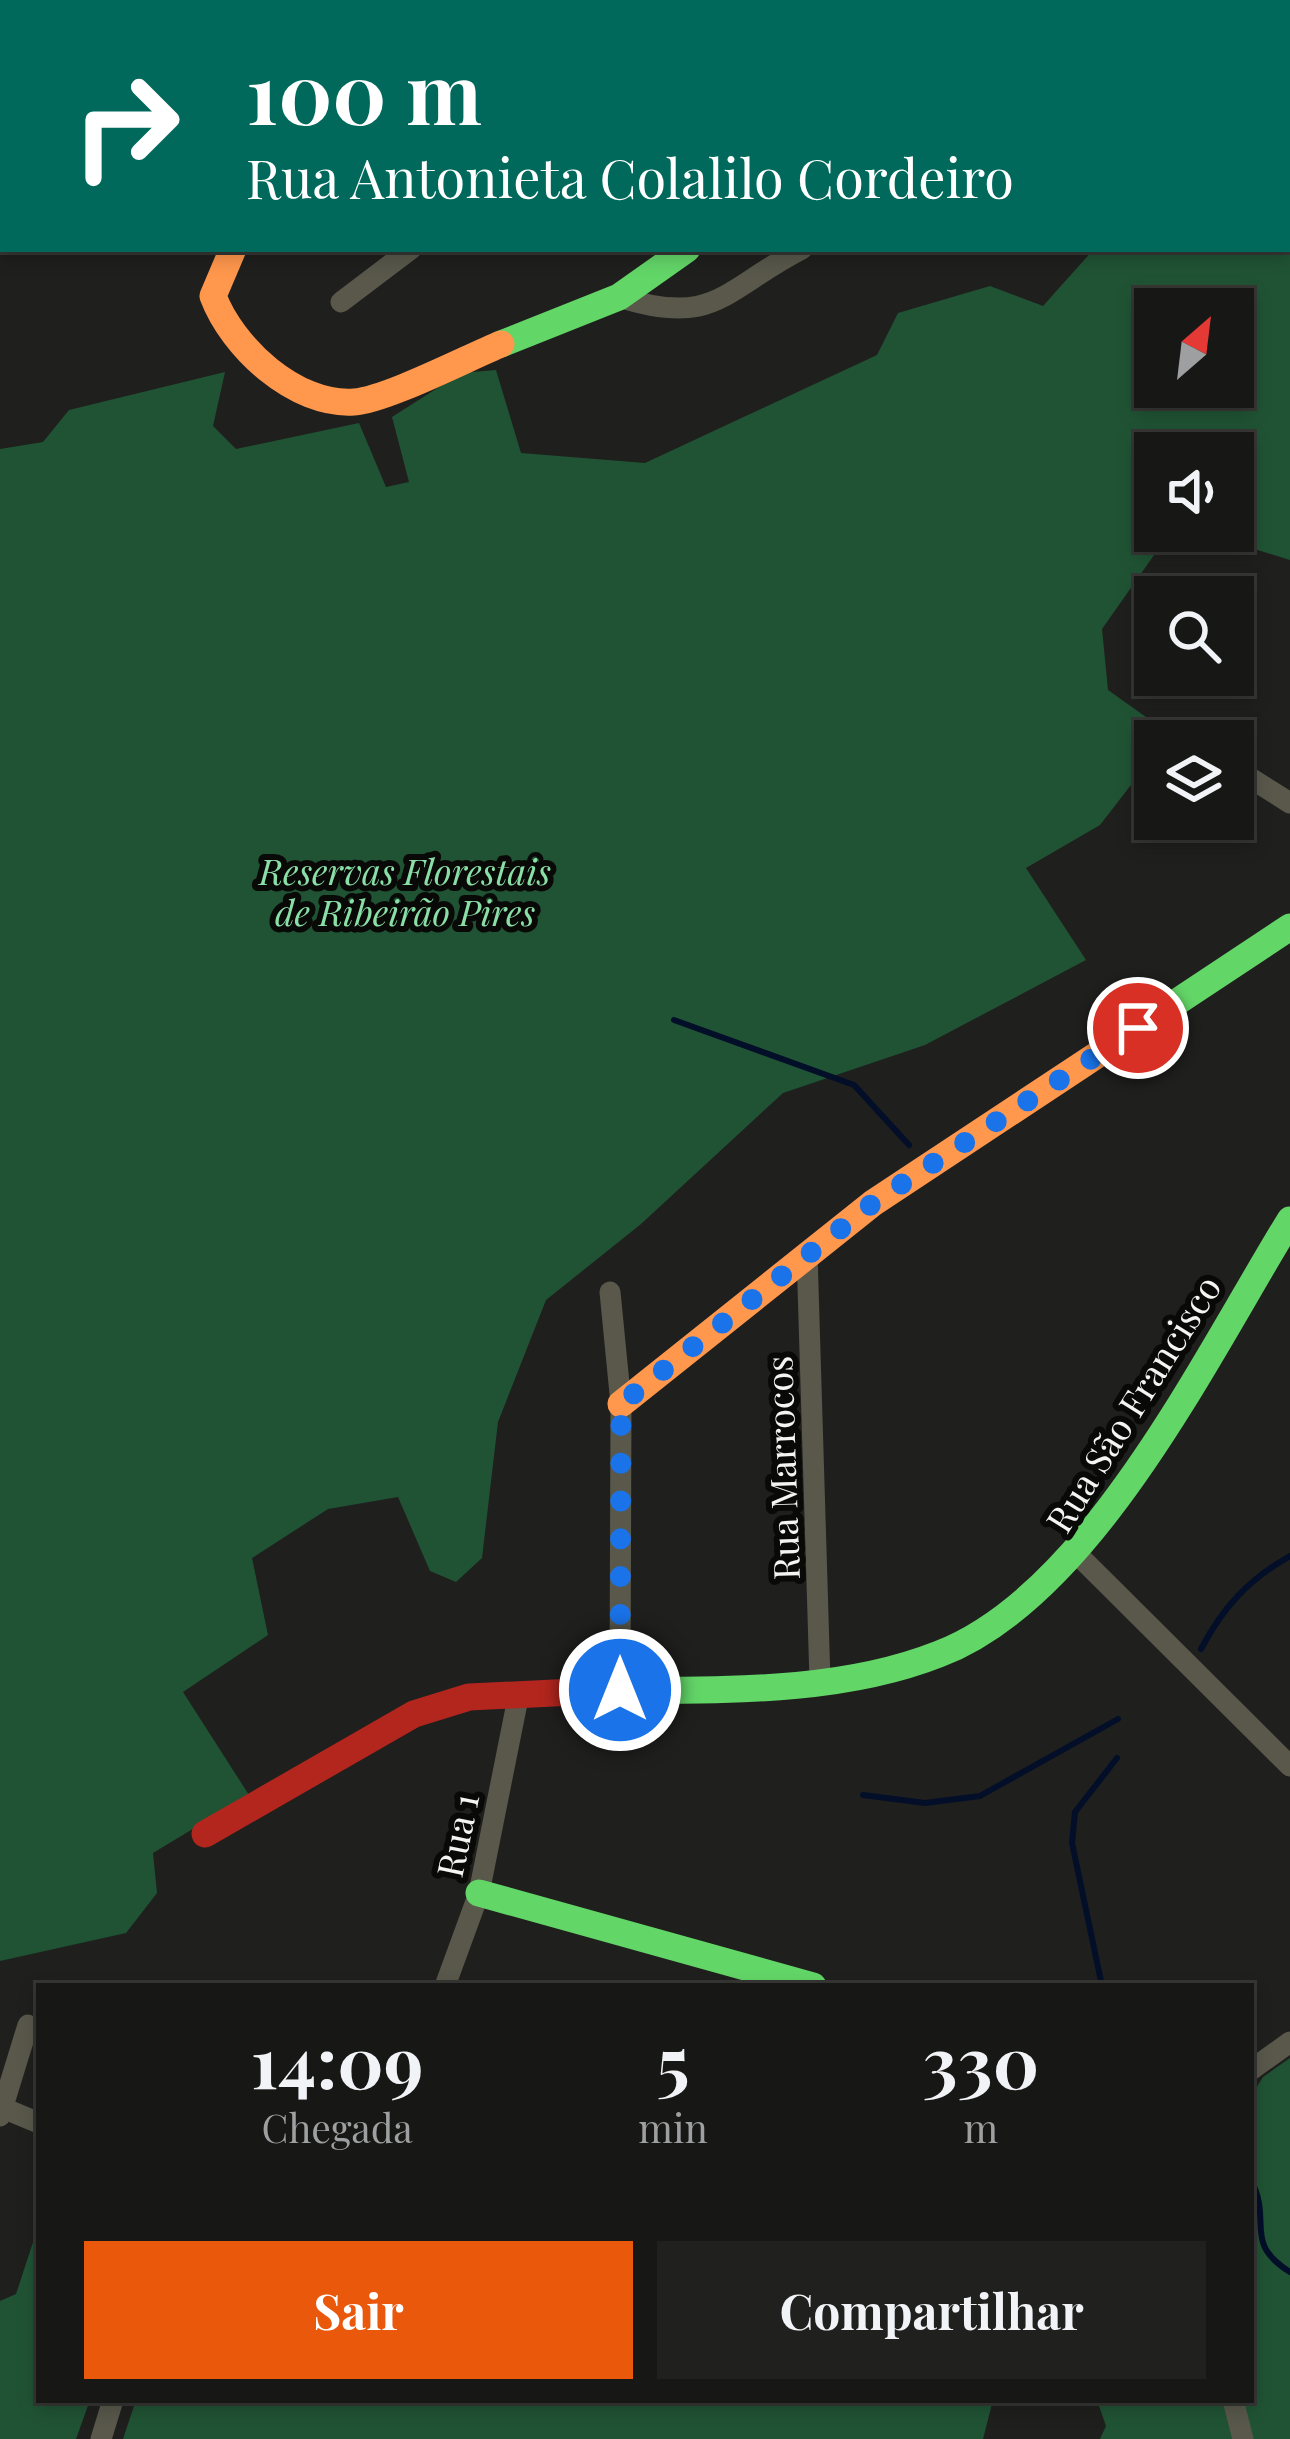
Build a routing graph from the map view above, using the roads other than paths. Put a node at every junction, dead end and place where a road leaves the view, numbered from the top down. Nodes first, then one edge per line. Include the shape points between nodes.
1 (232, 252) edge
2 (407, 252) edge
3 (683, 252) edge
4 (797, 252) edge
5 (620, 297) junction
6 (341, 302) dead end
7 (1254, 780) edge
8 (1290, 803) edge
9 (1290, 927) edge
10 (1290, 1220) edge
11 (807, 1253) junction
12 (610, 1292) dead end
13 (621, 1404) junction
14 (1079, 1556) junction
15 (820, 1681) junction
16 (620, 1690) junction
17 (519, 1693) junction
18 (1290, 1766) edge
19 (205, 1834) dead end
20 (479, 1893) junction
21 (446, 1983) edge
22 (802, 1983) edge
23 (28, 2025) dead end
24 (1290, 2042) edge
25 (1254, 2069) edge
26 (2, 2112) edge
27 (36, 2122) edge
28 (112, 2403) edge
29 (1234, 2403) edge
30 (101, 2439) edge
31 (1243, 2439) edge

1 - 5 street via 213,296 227,332 253,356 338,400 374,398
2 - 6 street
3 - 5 street
4 - 5 street via 699,309 677,312
7 - 8 street
9 - 11 street
10 - 14 street, Rua São Francisco
11 - 13 street
11 - 15 street, Rua Marrocos
12 - 13 street
13 - 16 street
14 - 15 street, Rua São Francisco via 1050,1588 983,1634 924,1658
14 - 18 street
15 - 16 street, Rua São Francisco
16 - 17 street, Rua São Francisco
17 - 19 street, Rua São Francisco via 414,1714
17 - 20 street, Rua 1
20 - 21 street, Rua 1
20 - 22 street
23 - 26 street
24 - 25 street
26 - 27 street
28 - 30 street
29 - 31 street

